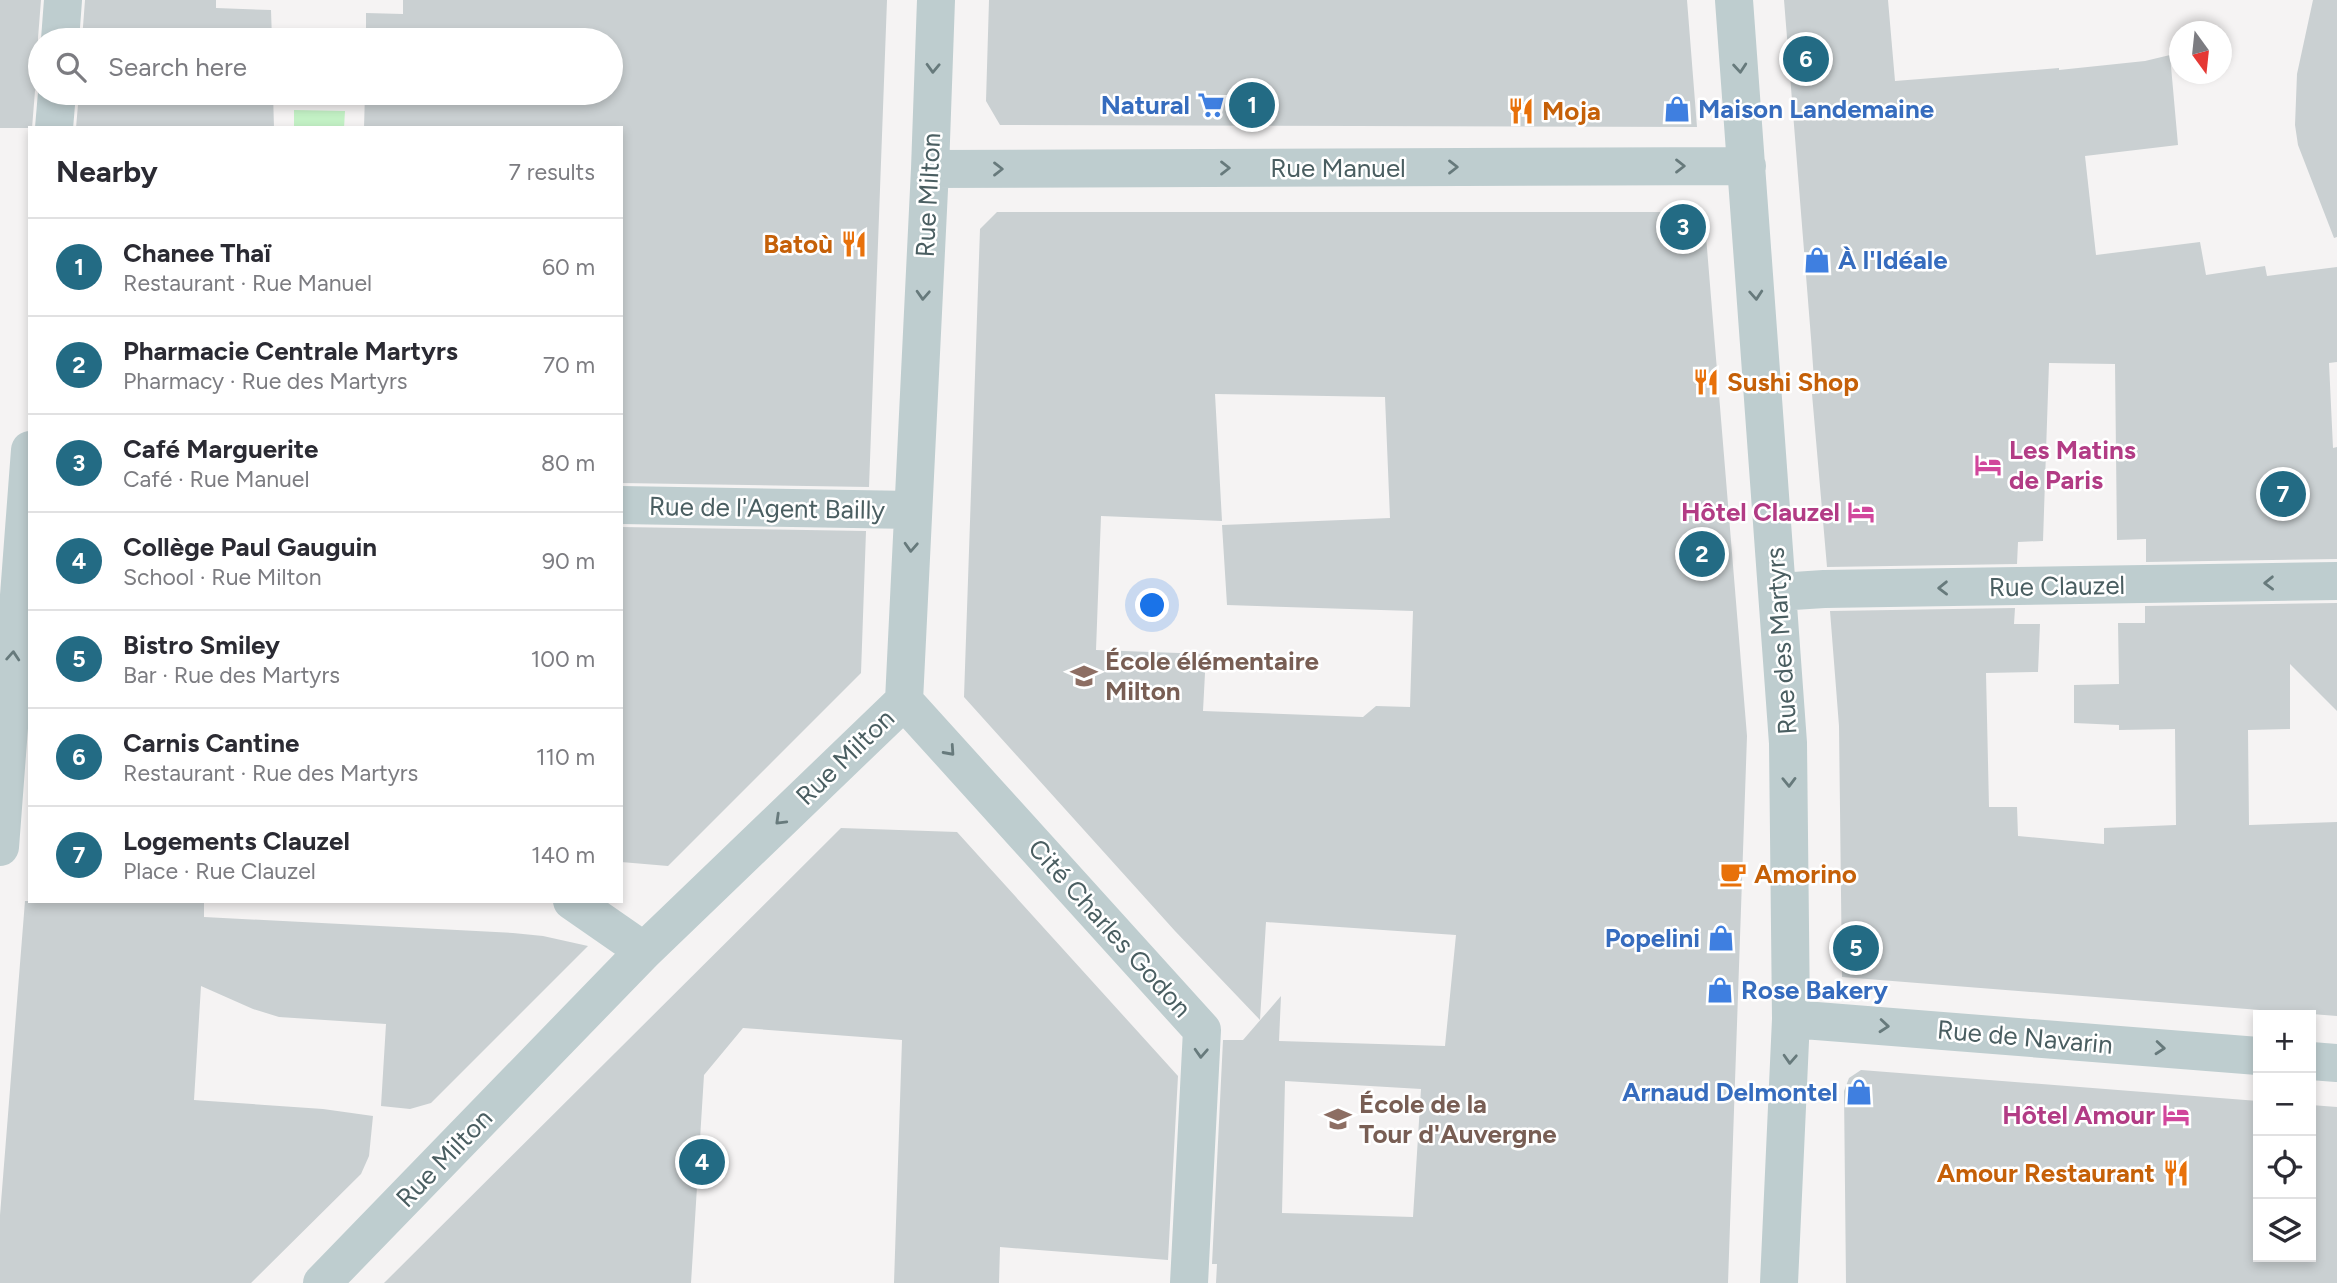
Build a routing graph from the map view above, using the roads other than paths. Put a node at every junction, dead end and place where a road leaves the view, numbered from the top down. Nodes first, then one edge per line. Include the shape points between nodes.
1 (63, 0) edge
2 (936, 0) edge
3 (1734, 0) edge
4 (61, 28) edge
5 (56, 105) edge
6 (54, 126) edge
7 (1747, 166) junction
8 (930, 169) junction
9 (28, 491) edge
10 (623, 505) edge
11 (913, 510) junction
12 (27, 511) edge
13 (2337, 581) edge
14 (1777, 592) junction
15 (904, 701) junction
16 (0, 847) edge
17 (575, 903) edge
18 (644, 951) junction
19 (1791, 1019) junction
20 (2253, 1056) edge
21 (2316, 1061) edge
22 (2337, 1063) edge
23 (322, 1283) edge
24 (1189, 1283) edge
25 (1779, 1283) edge

1 - 4 street
2 -> 8 street, Rue Milton
3 -> 7 street, Rue des Martyrs
5 - 6 street
8 -> 7 street, Rue Manuel
7 -> 14 street, Rue des Martyrs
8 -> 11 street, Rue Milton
9 - 12 street
10 - 11 street, Rue de l'Agent Bailly
11 -> 15 street, Rue Milton
16 -> 12 street
13 -> 14 street, Rue Clauzel
14 -> 19 street, Rue des Martyrs via 1788,743
15 -> 18 street, Rue Milton
15 -> 24 street, Cité Charles Godon via 1202,1030
17 - 18 street
18 - 23 street, Rue Milton
19 -> 20 street, Rue de Navarin
19 -> 25 street, Rue des Martyrs
21 - 22 street

